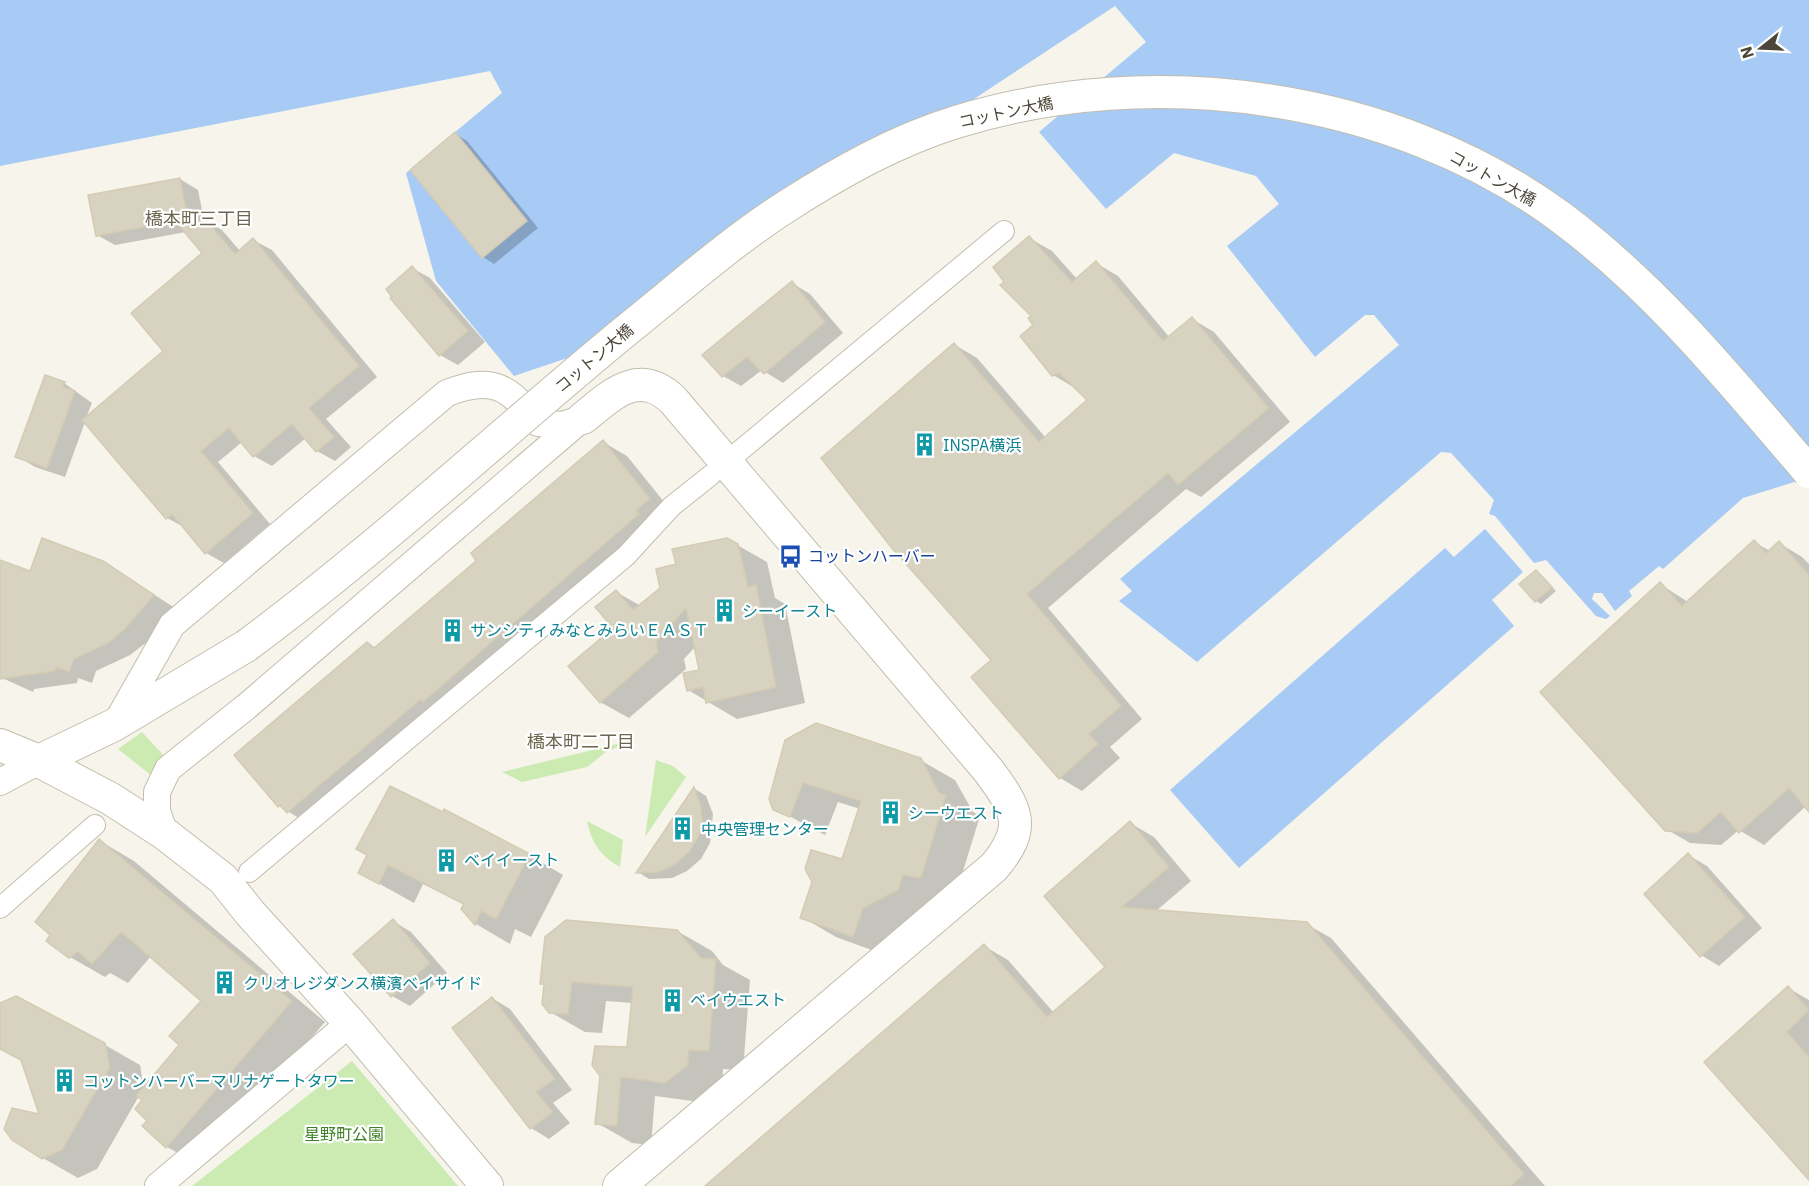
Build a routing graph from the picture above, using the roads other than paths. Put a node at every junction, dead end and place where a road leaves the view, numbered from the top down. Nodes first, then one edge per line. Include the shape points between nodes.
1 (1004, 231) dead end
2 (583, 418) junction
3 (538, 423) junction
4 (736, 454) dead end
5 (528, 465) junction
6 (1809, 472) edge
7 (711, 475) dead end
8 (114, 725) junction
9 (0, 745) edge
10 (39, 761) junction
11 (0, 782) edge
12 (95, 825) dead end
13 (165, 834) junction
14 (249, 872) dead end
15 (0, 908) edge
16 (350, 1023) junction
17 (158, 1186) edge
18 (487, 1186) edge
19 (619, 1186) edge

1 - 4 street
2 - 3 street via 563,425
2 - 5 street
2 - 19 street via 617,390 631,386 654,387 673,400 988,770 1010,802 1015,826 1011,846 994,867
3 - 5 street
3 - 8 street via 516,396 495,387 472,384 447,393 172,625
5 - 13 street via 168,769 157,792 157,811
6 - 8 street, コットン大橋, bridge via 1651,295 1601,248 1503,180 1399,133 1329,111 1221,95 1144,93 1008,108 896,144 785,207 704,267 318,592 246,646
7 - 14 street via 672,506 626,556
8 - 10 street, コットン大橋
9 - 10 street
10 - 11 street
10 - 13 street via 111,799
12 - 15 street
13 - 16 street via 223,879
16 - 17 street
16 - 18 street

